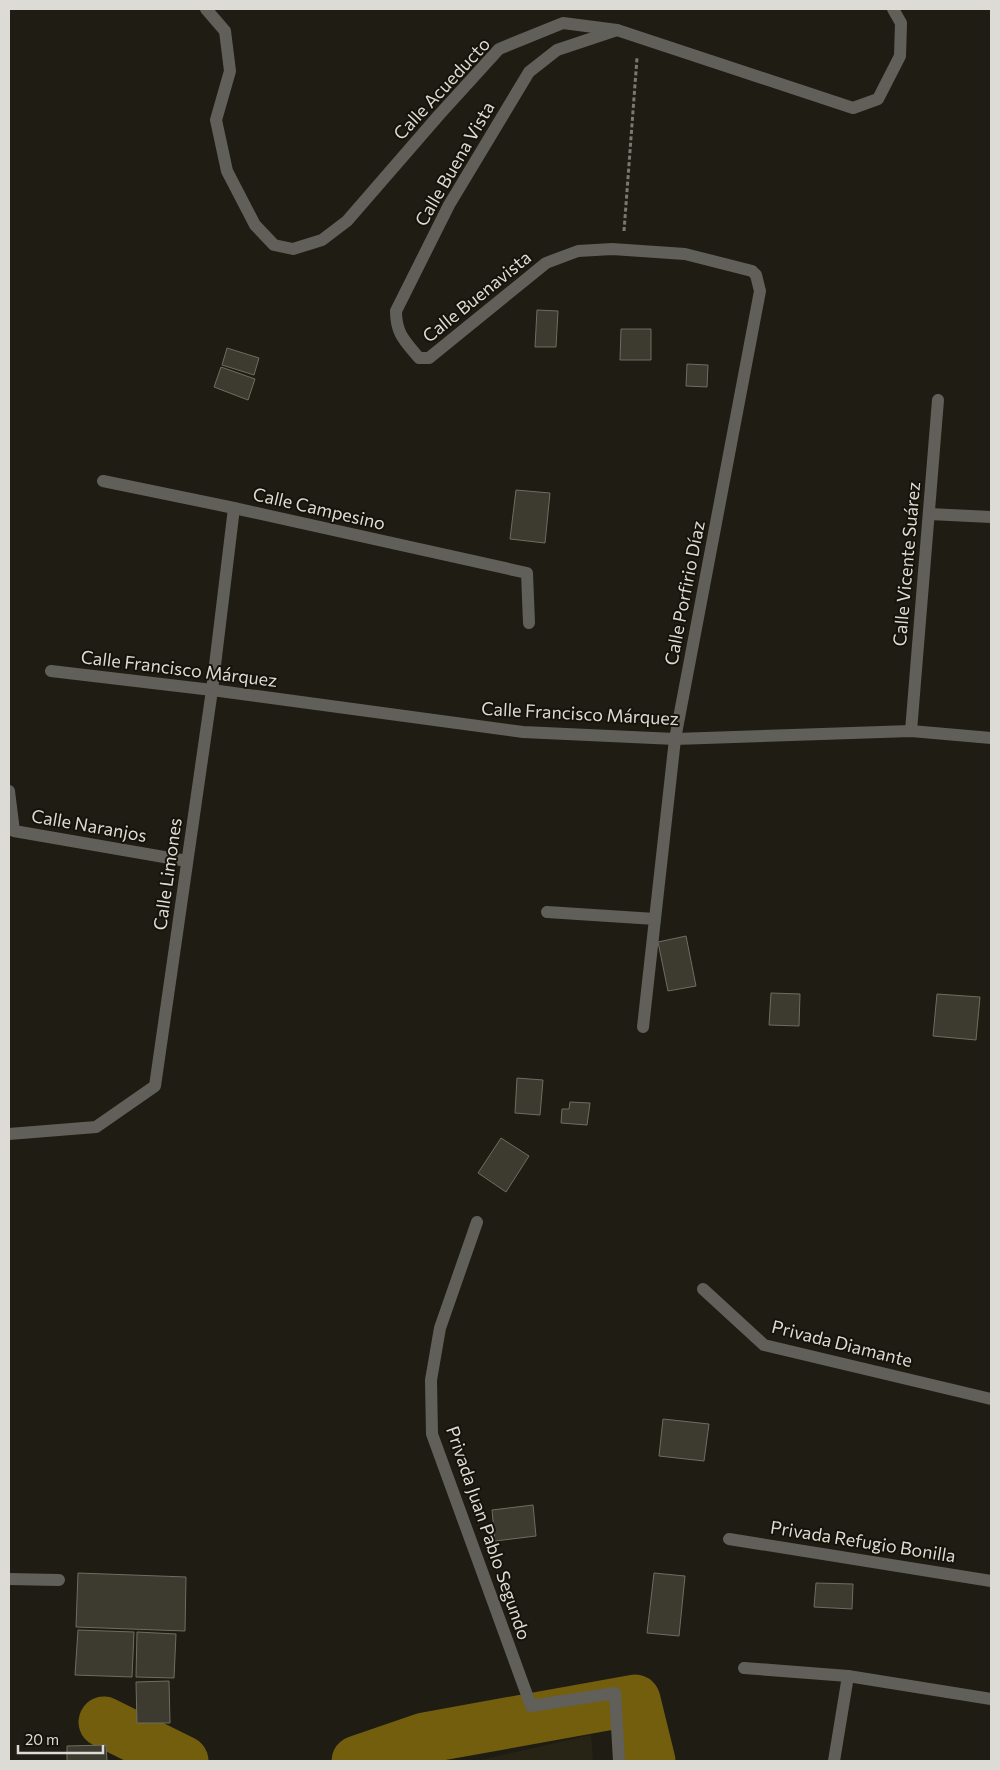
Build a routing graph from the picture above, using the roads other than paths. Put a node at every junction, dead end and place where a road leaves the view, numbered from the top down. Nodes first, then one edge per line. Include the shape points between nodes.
1 (206, 9) edge
2 (893, 9) edge
3 (617, 30) junction
4 (756, 275) joint
5 (424, 358) joint
6 (938, 400) dead end
7 (103, 481) dead end
8 (234, 508) junction
9 (929, 514) junction
10 (991, 517) edge
11 (530, 623) dead end
12 (50, 671) dead end
13 (212, 690) junction
14 (911, 732) junction
15 (676, 738) junction
16 (991, 738) edge
17 (9, 791) edge
18 (187, 861) junction
19 (547, 912) dead end
20 (656, 919) junction
21 (644, 1027) dead end
22 (9, 1134) edge
23 (477, 1222) dead end
24 (703, 1289) dead end
25 (991, 1399) edge
26 (729, 1539) dead end
27 (9, 1579) edge
28 (58, 1580) dead end
29 (991, 1581) edge
30 (744, 1668) dead end
31 (848, 1676) junction
32 (991, 1699) edge
33 (619, 1761) edge
34 (834, 1761) edge

1 - 3 street, Calle Acueducto via 225,31 230,71 216,120 227,171 255,225 274,245 293,249 322,240 346,221 499,49 563,23
2 - 3 street, Calle Acueducto via 901,23 900,56 878,100 853,108
3 - 5 street, Calle Buena Vista via 557,50 530,72 449,205 396,311 396,324 402,338 419,358
4 - 5 street, Calle Buenavista via 752,271 685,254 622,249 578,251 546,263 434,355
4 - 15 street, Calle Porfirio Díaz via 760,291
6 - 9 street, Calle Vicente Suárez
7 - 8 street, Calle Campesino
8 - 11 street, Calle Campesino via 527,573
8 - 13 street, Calle Limones
9 - 10 street
9 - 14 street, Calle Vicente Suárez
12 - 13 street, Calle Francisco Márquez
13 - 15 street, Calle Francisco Márquez via 523,732
13 - 18 street, Calle Limones
14 - 15 street, Calle Francisco Márquez
14 - 16 street, Calle Francisco Márquez
15 - 20 street, Calle Porfirio Díaz
17 - 18 street, Calle Naranjos via 14,831
18 - 22 street, Calle Limones via 155,1086 96,1127
19 - 20 street
20 - 21 street, Calle Porfirio Díaz
23 - 33 street, Privada Juan Pablo Segundo via 440,1328 431,1380 432,1434 531,1706 615,1693
24 - 25 street, Privada Diamante via 764,1345
26 - 29 street, Privada Refugio Bonilla
27 - 28 street
30 - 31 street
31 - 32 street
31 - 34 street

